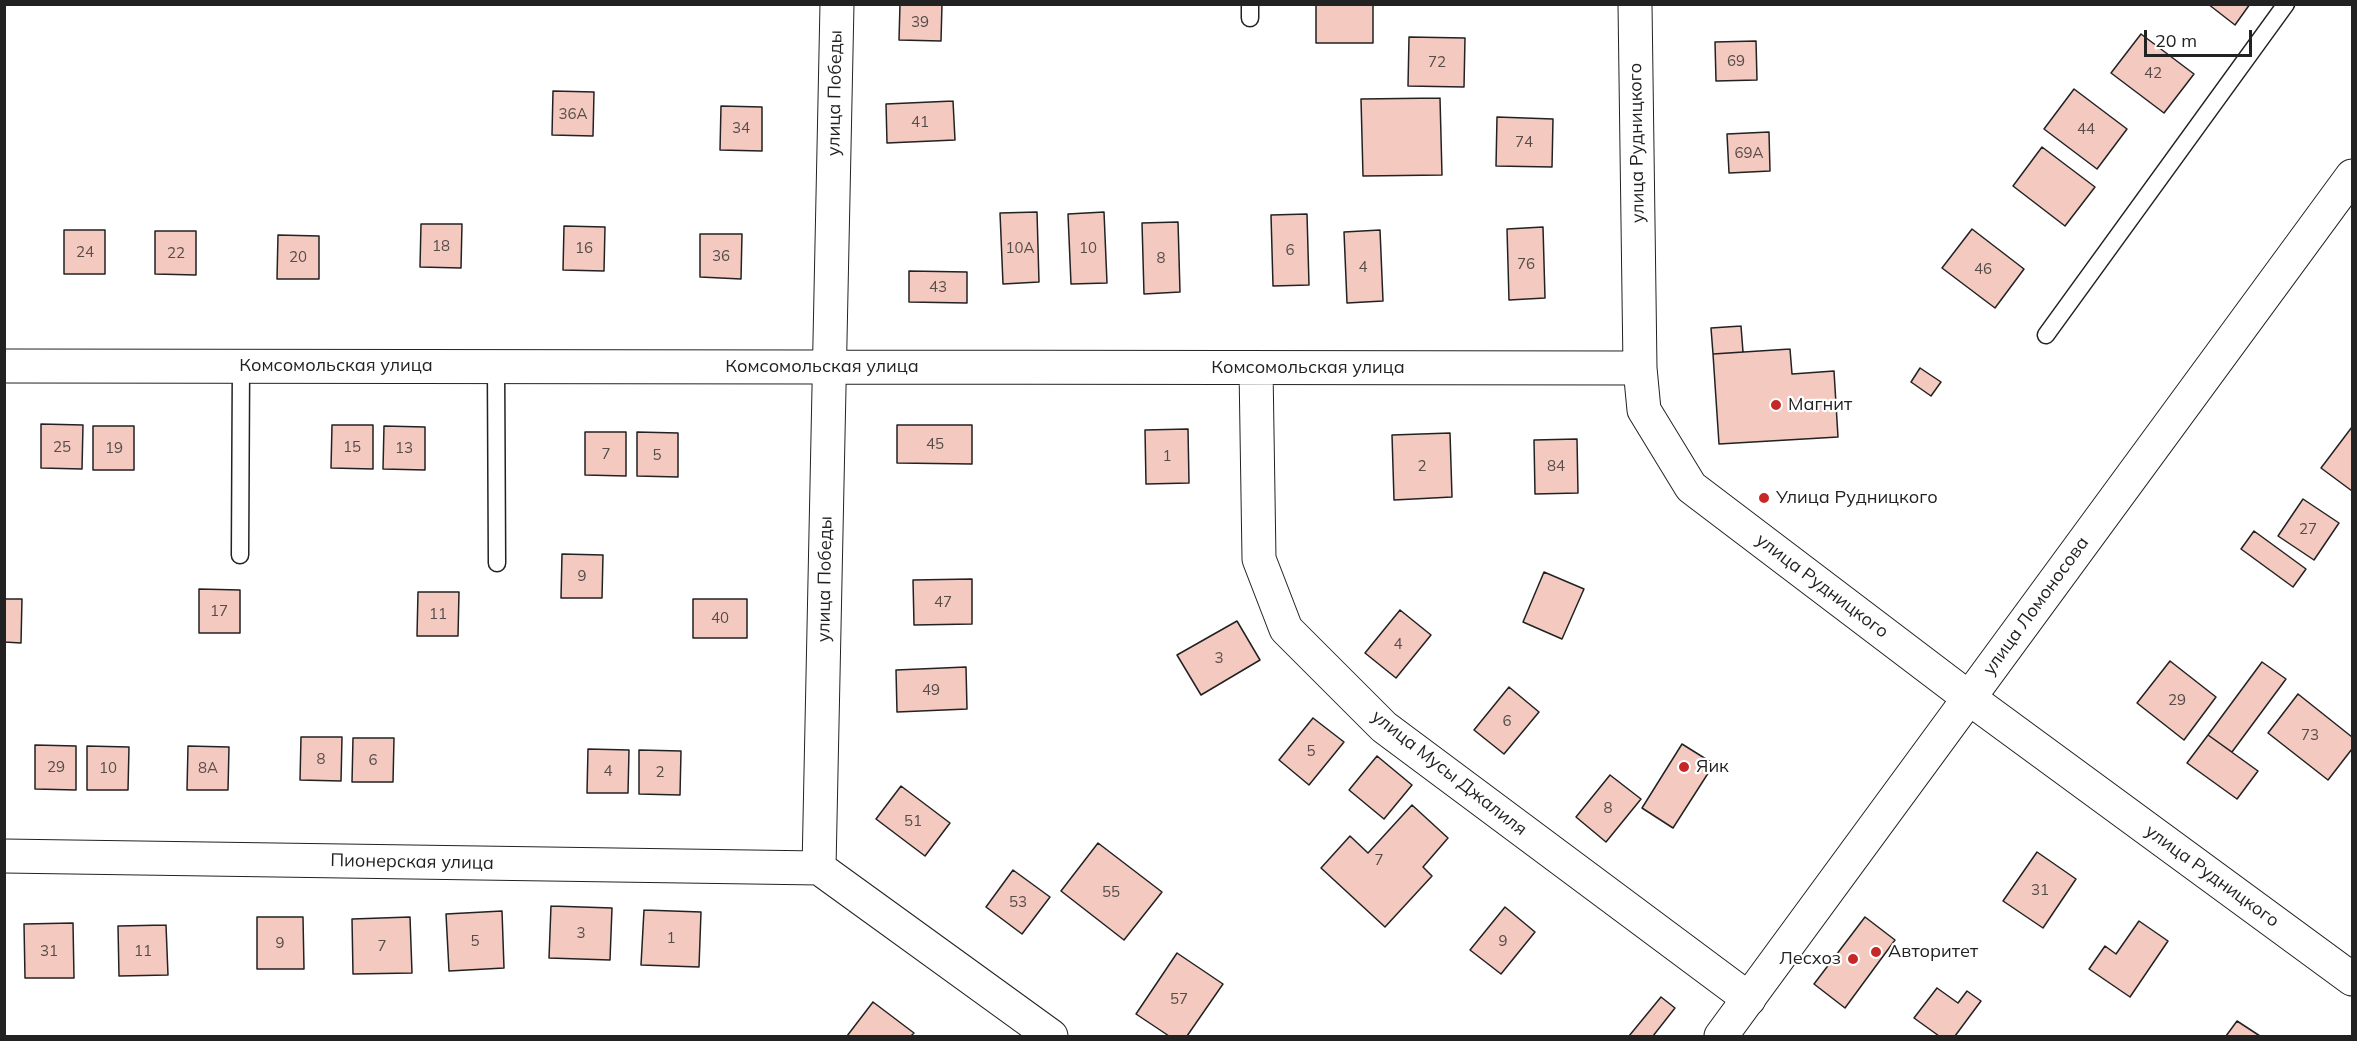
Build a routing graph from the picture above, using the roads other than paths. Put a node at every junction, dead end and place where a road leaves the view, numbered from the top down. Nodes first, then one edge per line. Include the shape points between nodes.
1 (837, 4) edge
2 (1635, 4) edge
3 (2286, 4) edge
4 (2352, 176) edge
5 (2046, 335) dead end
6 (4, 366) edge
7 (241, 366) junction
8 (496, 367) junction
9 (829, 367) junction
10 (1256, 368) junction
11 (1640, 368) junction
12 (240, 555) dead end
13 (497, 563) dead end
14 (1969, 698) junction
15 (4, 856) edge
16 (819, 868) junction
17 (2352, 979) edge
18 (1749, 999) junction
19 (1051, 1036) edge
20 (1721, 1036) edge

1 - 9 street, улица Победы
2 - 11 street, улица Рудницкого
3 - 5 lane
4 - 14 street, улица Ломоносова
6 - 7 street, Комсомольская улица
7 - 8 street, Комсомольская улица
7 - 12 lane
8 - 9 street, Комсомольская улица
8 - 13 lane
9 - 10 street, Комсомольская улица
9 - 16 street, улица Победы
10 - 11 street, Комсомольская улица
10 - 18 street, улица Мусы Джалиля via 1259,559 1286,630 1384,727
11 - 14 street, улица Рудницкого via 1644,410 1691,487
14 - 17 street, улица Рудницкого
14 - 18 street, улица Ломоносова
15 - 16 street, Пионерская улица
16 - 19 street
18 - 20 street, улица Ломоносова

